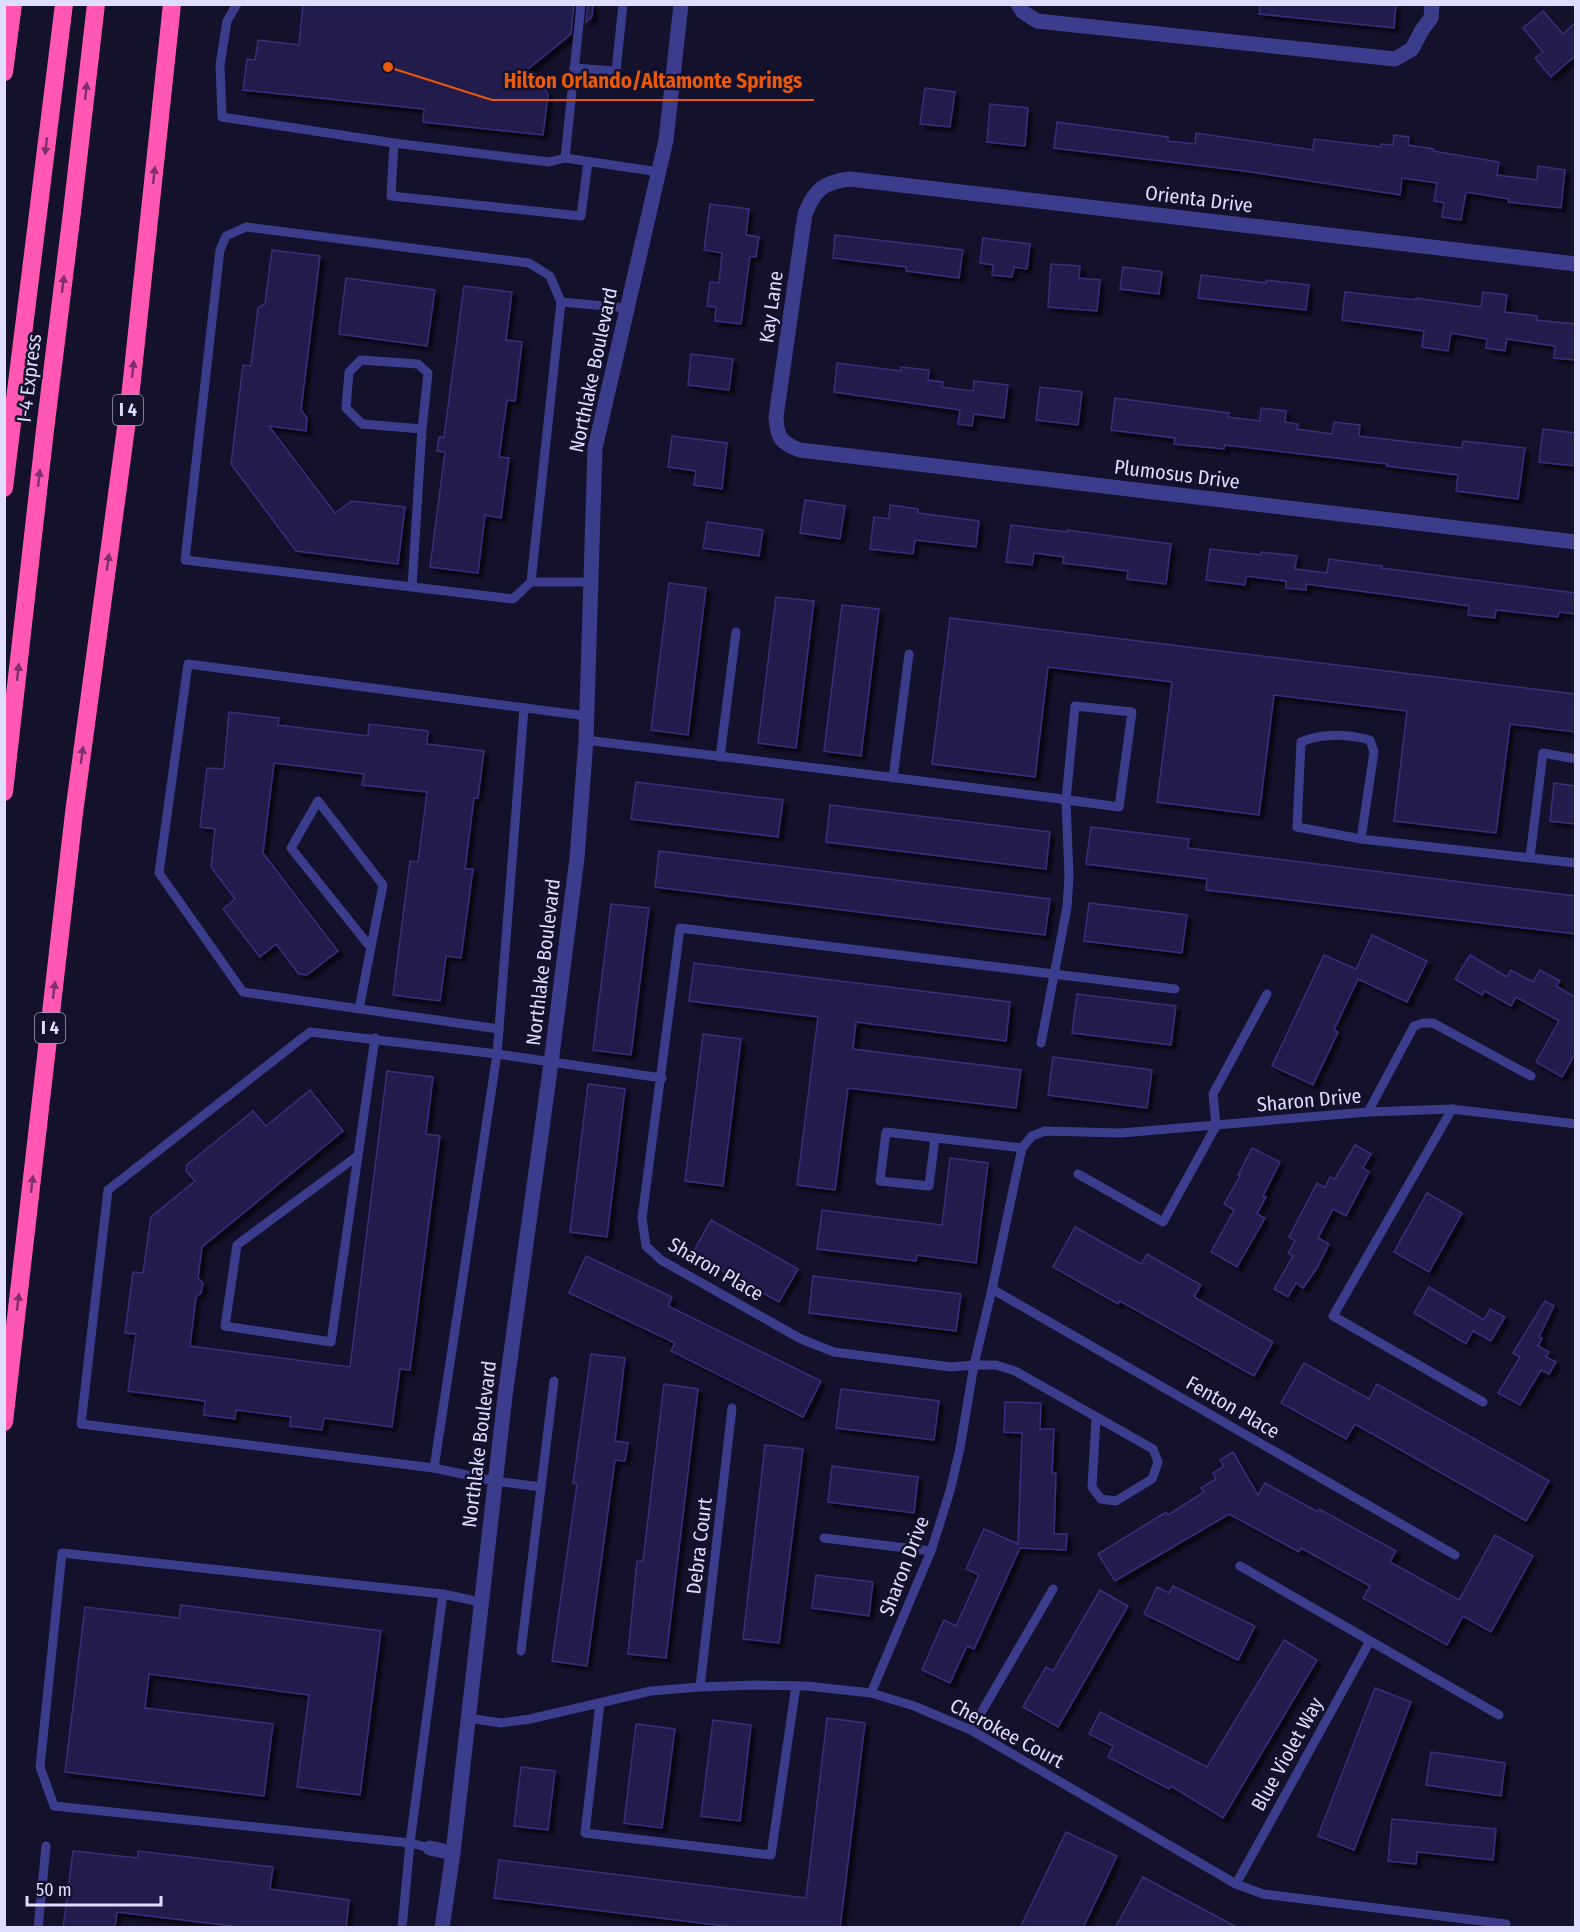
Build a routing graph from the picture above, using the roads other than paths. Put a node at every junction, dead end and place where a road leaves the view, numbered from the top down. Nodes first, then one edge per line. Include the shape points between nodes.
1 (14, 4) edge
2 (64, 4) edge
3 (96, 4) edge
4 (172, 4) edge
5 (237, 4) edge
6 (581, 4) edge
7 (623, 4) edge
8 (681, 4) edge
9 (1018, 4) edge
10 (1432, 4) edge
11 (574, 68) junction
12 (4, 72) edge
13 (394, 143) junction
14 (565, 158) junction
15 (588, 162) junction
16 (658, 172) junction
17 (820, 188) joint
18 (1575, 264) edge
19 (561, 302) junction
20 (627, 308) junction
21 (422, 429) junction
22 (779, 436) joint
23 (4, 488) edge
24 (1575, 542) edge
25 (531, 582) junction
26 (591, 582) junction
27 (412, 587) junction
28 (736, 632) dead end
29 (909, 654) dead end
30 (524, 708) junction
31 (587, 716) junction
32 (586, 740) junction
33 (720, 757) junction
34 (1575, 759) edge
35 (893, 778) junction
36 (4, 792) edge
37 (1066, 800) junction
38 (1361, 839) junction
39 (1530, 857) junction
40 (1575, 862) edge
41 (371, 948) junction
42 (1055, 974) junction
43 (1175, 989) dead end
44 (1267, 994) dead end
45 (359, 1009) junction
46 (499, 1029) junction
47 (375, 1038) junction
48 (1041, 1042) dead end
49 (497, 1054) junction
50 (551, 1063) junction
51 (1531, 1077) dead end
52 (662, 1078) junction
53 (1452, 1109) junction
54 (1368, 1112) junction
55 (1575, 1124) edge
56 (1216, 1126) junction
57 (935, 1138) junction
58 (1022, 1148) junction
59 (356, 1157) junction
60 (1078, 1174) dead end
61 (992, 1289) junction
62 (974, 1365) junction
63 (554, 1381) dead end
64 (1483, 1402) dead end
65 (732, 1408) dead end
66 (1096, 1419) junction
67 (4, 1422) edge
68 (434, 1468) junction
69 (495, 1481) junction
70 (541, 1487) junction
71 (824, 1538) dead end
72 (931, 1551) junction
73 (1455, 1555) dead end
74 (1240, 1566) dead end
75 (1053, 1589) dead end
76 (443, 1594) junction
77 (480, 1602) junction
78 (1370, 1641) junction
79 (521, 1651) dead end
80 (795, 1686) junction
81 (700, 1687) junction
82 (871, 1693) junction
83 (600, 1703) junction
84 (1499, 1715) dead end
85 (468, 1718) junction
86 (971, 1730) junction
87 (410, 1843) junction
88 (46, 1846) dead end
89 (430, 1848) joint
90 (453, 1852) junction
91 (1236, 1884) junction
92 (1506, 1924) dead end
93 (38, 1928) edge
94 (402, 1928) edge
95 (442, 1928) edge

1 - 12 highway
2 -> 23 highway, I-4 Express
36 -> 3 highway, I-4 Express
67 -> 4 highway, I 4 via 74,813 130,398
5 - 13 lane via 227,21 219,64 222,117
6 - 11 lane
7 - 11 lane via 616,71
8 - 16 street, Northlake Boulevard via 666,140
9 - 10 street via 1037,21 1395,59 1412,49 1431,18
11 - 14 lane
13 - 14 lane via 549,162
13 - 15 lane via 391,196 582,216
14 - 15 lane
15 - 16 lane
16 - 20 street, Northlake Boulevard
17 - 18 street, Orienta Drive via 832,181 850,179
17 - 22 street, Kay Lane via 805,214 776,417
19 - 20 lane
19 - 25 lane
19 - 27 lane via 550,276 529,263 246,227 226,236 220,250 185,560
20 - 26 street, Northlake Boulevard via 595,448
21 - 21 lane via 362,424 346,408 349,372 361,360 418,364 428,373
21 - 27 lane
22 - 24 street, Plumosus Drive via 787,445 800,450
25 - 26 lane
25 - 27 lane via 513,599
26 - 31 street, Northlake Boulevard
28 - 33 lane
29 - 35 lane
30 - 31 lane
30 - 45 lane via 188,664 159,873 243,992
30 - 46 lane
31 - 32 street, Northlake Boulevard
32 - 33 lane
32 - 50 street, Northlake Boulevard via 577,858
33 - 35 lane
34 - 39 lane via 1543,753
35 - 37 lane
37 - 37 lane via 1075,706 1132,712 1119,807
37 - 42 lane via 1069,877
38 - 38 lane via 1297,827 1301,742 1314,736 1370,740 1374,752
38 - 39 lane
39 - 40 lane
41 - 41 lane via 383,885 318,801 291,848
41 - 45 lane
42 - 43 lane
42 - 48 lane
42 - 52 lane, Sharon Place via 680,928
44 - 56 lane via 1213,1094
45 - 46 lane
46 - 49 lane
47 - 49 lane
47 - 59 lane
47 - 68 lane via 310,1032 108,1190 81,1425
49 - 50 lane
49 - 68 lane
50 - 52 lane
50 - 69 street, Northlake Boulevard
51 - 54 lane via 1432,1023 1423,1023 1414,1026
52 - 62 lane, Sharon Place via 642,1218 646,1246 661,1260 801,1338 834,1352 951,1367
53 - 54 lane, Sharon Drive
53 - 55 lane, Sharon Drive
53 - 64 lane via 1333,1316
54 - 56 lane, Sharon Drive
56 - 58 lane, Sharon Drive via 1121,1133 1045,1131 1032,1136
56 - 60 lane via 1163,1222
57 - 57 lane via 886,1132 880,1181 929,1186
57 - 58 lane
58 - 61 lane
59 - 59 lane via 331,1342 225,1326 237,1245
61 - 62 lane
61 - 73 lane, Fenton Place
62 - 66 lane, Sharon Place via 996,1365 1015,1371
62 - 72 lane, Sharon Drive via 960,1448
63 - 70 lane
65 - 81 lane, Debra Court
66 - 66 lane, Sharon Place via 1153,1449 1158,1462 1152,1479 1116,1501 1101,1499 1092,1487
68 - 69 lane
69 - 70 lane
69 - 77 street, Northlake Boulevard
70 - 79 lane
71 - 72 lane
72 - 82 lane, Sharon Drive
74 - 78 lane
75 - 86 lane
76 - 77 lane
76 - 87 lane
76 - 87 lane via 62,1553 40,1767 54,1806
77 - 85 street, Northlake Boulevard
78 - 84 lane
78 - 91 lane, Blue Violet Way
80 - 81 lane, Cherokee Court
80 - 82 lane, Cherokee Court
80 - 83 lane via 771,1856 585,1833
81 - 83 lane, Cherokee Court via 651,1691
82 - 86 lane, Cherokee Court
83 - 85 lane, Cherokee Court via 501,1723
85 - 90 street, Northlake Boulevard
86 - 91 lane, Cherokee Court
87 - 89 lane
87 - 94 lane
88 - 93 lane
89 - 90 street
90 - 95 street, Northlake Boulevard
91 - 92 lane, Cherokee Court via 1263,1894

